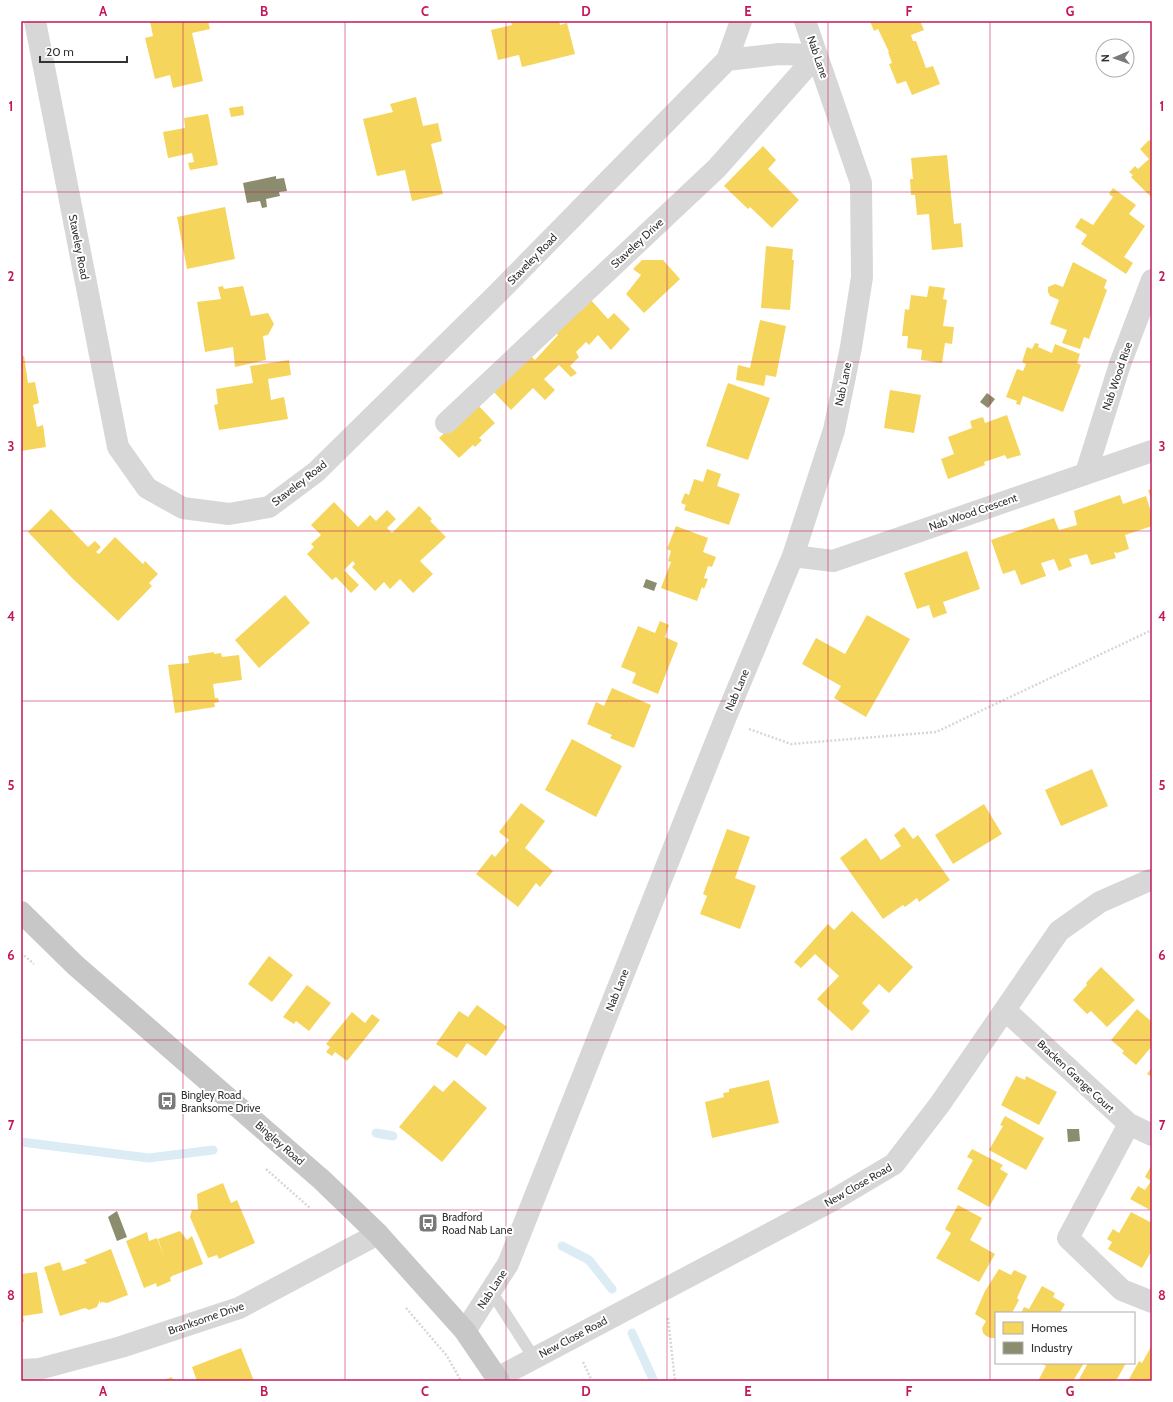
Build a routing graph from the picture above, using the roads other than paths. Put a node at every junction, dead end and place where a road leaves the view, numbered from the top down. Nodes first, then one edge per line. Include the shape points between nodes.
1 (35, 21) edge
2 (741, 21) edge
3 (805, 21) edge
4 (817, 55) junction
5 (727, 60) junction
6 (1152, 280) edge
7 (446, 423) dead end
8 (1152, 451) edge
9 (1086, 473) junction
10 (793, 556) junction
11 (1151, 880) edge
12 (21, 912) edge
13 (1005, 1010) junction
14 (1129, 1124) junction
15 (1152, 1136) edge
16 (378, 1234) junction
17 (490, 1291) junction
18 (1152, 1302) edge
19 (465, 1331) junction
20 (534, 1358) junction
21 (21, 1370) edge
22 (498, 1380) edge

1 - 5 street, Staveley Road via 118,447 147,488 183,508 229,514 269,507 316,472 498,293
2 - 5 street, Staveley Road
3 - 4 street, Nab Lane
4 - 5 street via 779,54
4 - 7 street, Staveley Drive via 717,168
4 - 10 street, Nab Lane via 861,184 862,277 834,430
6 - 9 street, Nab Wood Rise via 1120,364
8 - 9 street, Nab Wood Crescent
9 - 10 street, Nab Wood Crescent via 833,561
10 - 17 street, Nab Lane via 725,719 508,1264
11 - 13 street, New Close Road via 1100,902 1059,931
12 - 16 highway, Bingley Road via 75,965 322,1180
13 - 14 street, Bracken Grange Court
13 - 20 street, New Close Road via 940,1104 894,1164 835,1199
14 - 15 street, Bracken Grange Court
14 - 18 street via 1068,1238 1122,1290
16 - 19 highway, Bingley Road
16 - 21 street, Branksome Drive via 240,1308 121,1347 39,1369
17 - 19 street, Nab Lane
17 - 20 lane
19 - 22 highway, Bingley Road
20 - 22 street, New Close Road

